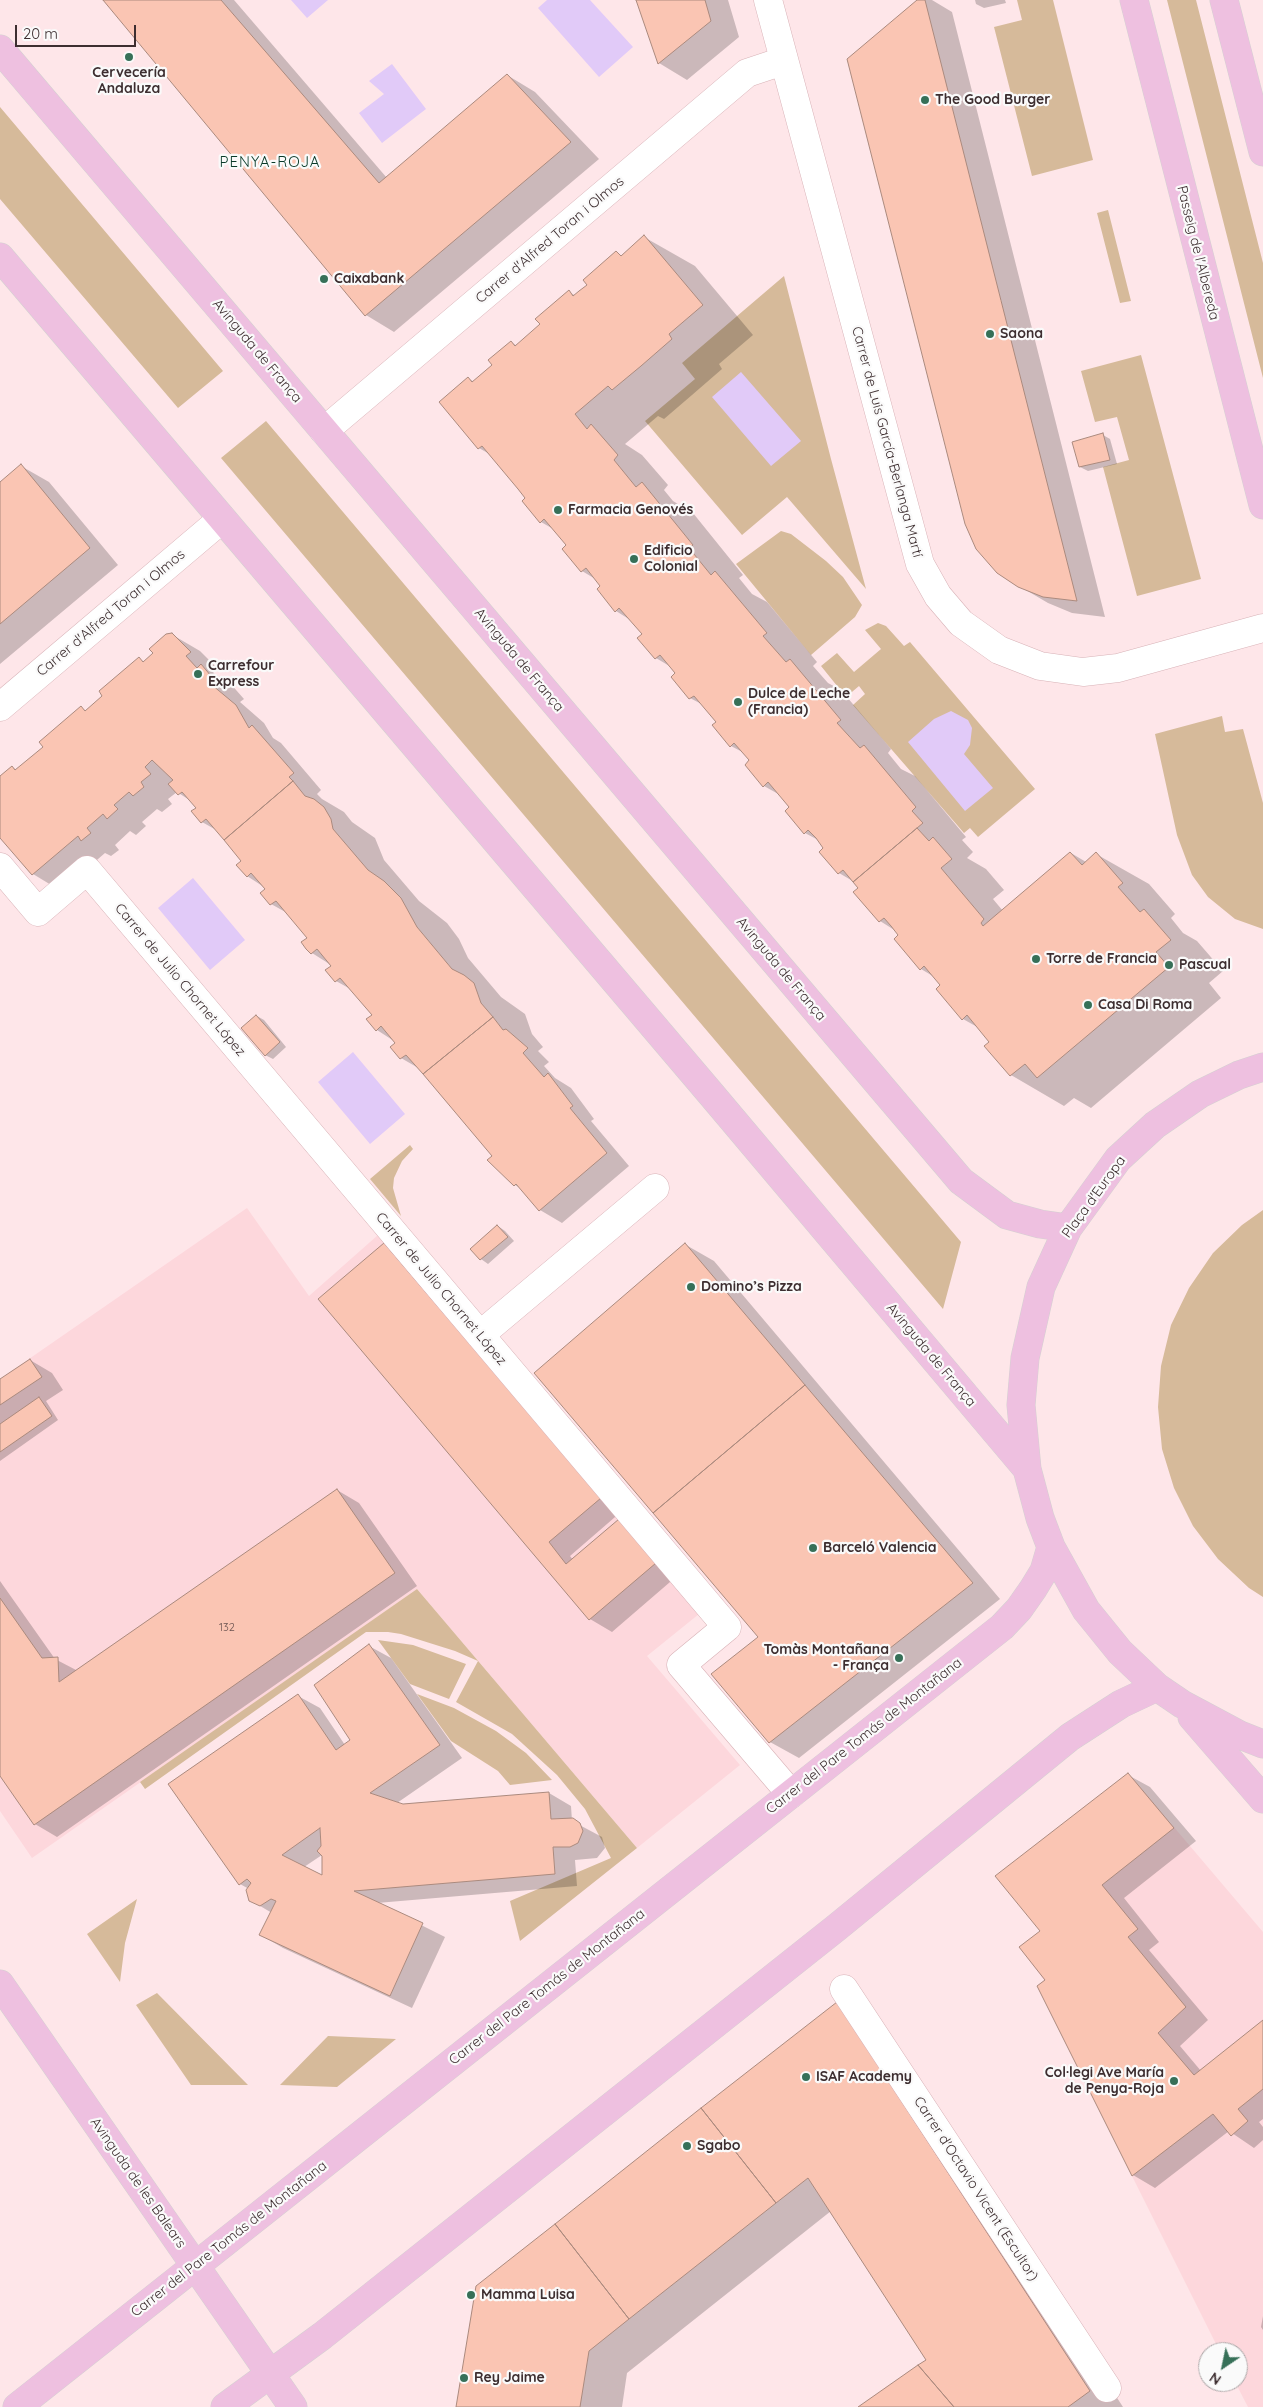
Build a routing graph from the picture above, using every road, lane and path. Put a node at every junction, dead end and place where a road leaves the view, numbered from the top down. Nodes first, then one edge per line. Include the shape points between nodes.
1 (768, 0) edge
2 (1134, 0) edge
3 (1224, 0) edge
4 (0, 48) edge
5 (783, 61) junction
6 (1263, 152) edge
7 (0, 257) edge
8 (324, 431) junction
9 (1263, 505) edge
10 (222, 519) junction
11 (1263, 628) edge
12 (0, 707) edge
13 (0, 867) edge
14 (1263, 1066) edge
15 (655, 1188) dead end
16 (1068, 1228) junction
17 (480, 1335) junction
18 (1027, 1469) junction
19 (1051, 1546) junction
20 (1157, 1687) junction
21 (1182, 1704) junction
22 (1263, 1744) edge
23 (790, 1794) junction
24 (1263, 1799) edge
25 (0, 1984) edge
26 (844, 1989) dead end
27 (195, 2265) junction
28 (272, 2374) junction
29 (1107, 2388) dead end
30 (16, 2407) edge
31 (225, 2407) edge
32 (293, 2407) edge

1 - 5 street, Carrer de Luis García-Berlanga Martí
2 - 9 main road, Passeig de l'Albereda
3 - 6 main road
4 - 8 main road, Avinguda de França
5 - 8 street, Carrer d'Alfred Toran i Olmos via 747,73
5 - 11 street, Carrer de Luis García-Berlanga Martí via 920,564 938,596 961,623 999,650 1040,666 1083,672 1118,668
7 - 10 main road, Avinguda de França
8 - 16 main road, Avinguda de França via 961,1181 1007,1215
10 - 12 street, Carrer d'Alfred Toran i Olmos
10 - 18 main road, Avinguda de França
13 - 17 street, Carrer de Julio Chornet López via 38,912 87,870
14 - 16 main road, Plaça d'Europa via 1200,1094 1155,1125 1118,1159
15 - 17 street
16 - 18 main road, Plaça d'Europa via 1041,1287 1025,1358 1022,1405
17 - 23 street, Carrer de Julio Chornet López via 727,1627 681,1665
18 - 19 main road, Plaça d'Europa
19 - 20 main road, Plaça d'Europa via 1086,1610 1120,1652
19 - 23 main road, Carrer del Pare Tomás de Montañana via 1044,1571 1019,1609 1002,1627
20 - 21 main road, Plaça d'Europa
20 - 28 main road via 1121,1704 1070,1737 836,1928
21 - 22 main road, Plaça d'Europa
21 - 24 main road
23 - 27 main road, Carrer del Pare Tomás de Montañana
25 - 27 main road, Avinguda de les Balears
26 - 29 street, Carrer d'Octavio Vicent (Escultor)
27 - 28 main road, Avinguda de les Balears
27 - 30 main road, Carrer del Pare Tomás de Montañana
28 - 31 main road
28 - 32 main road, Avinguda de les Balears

